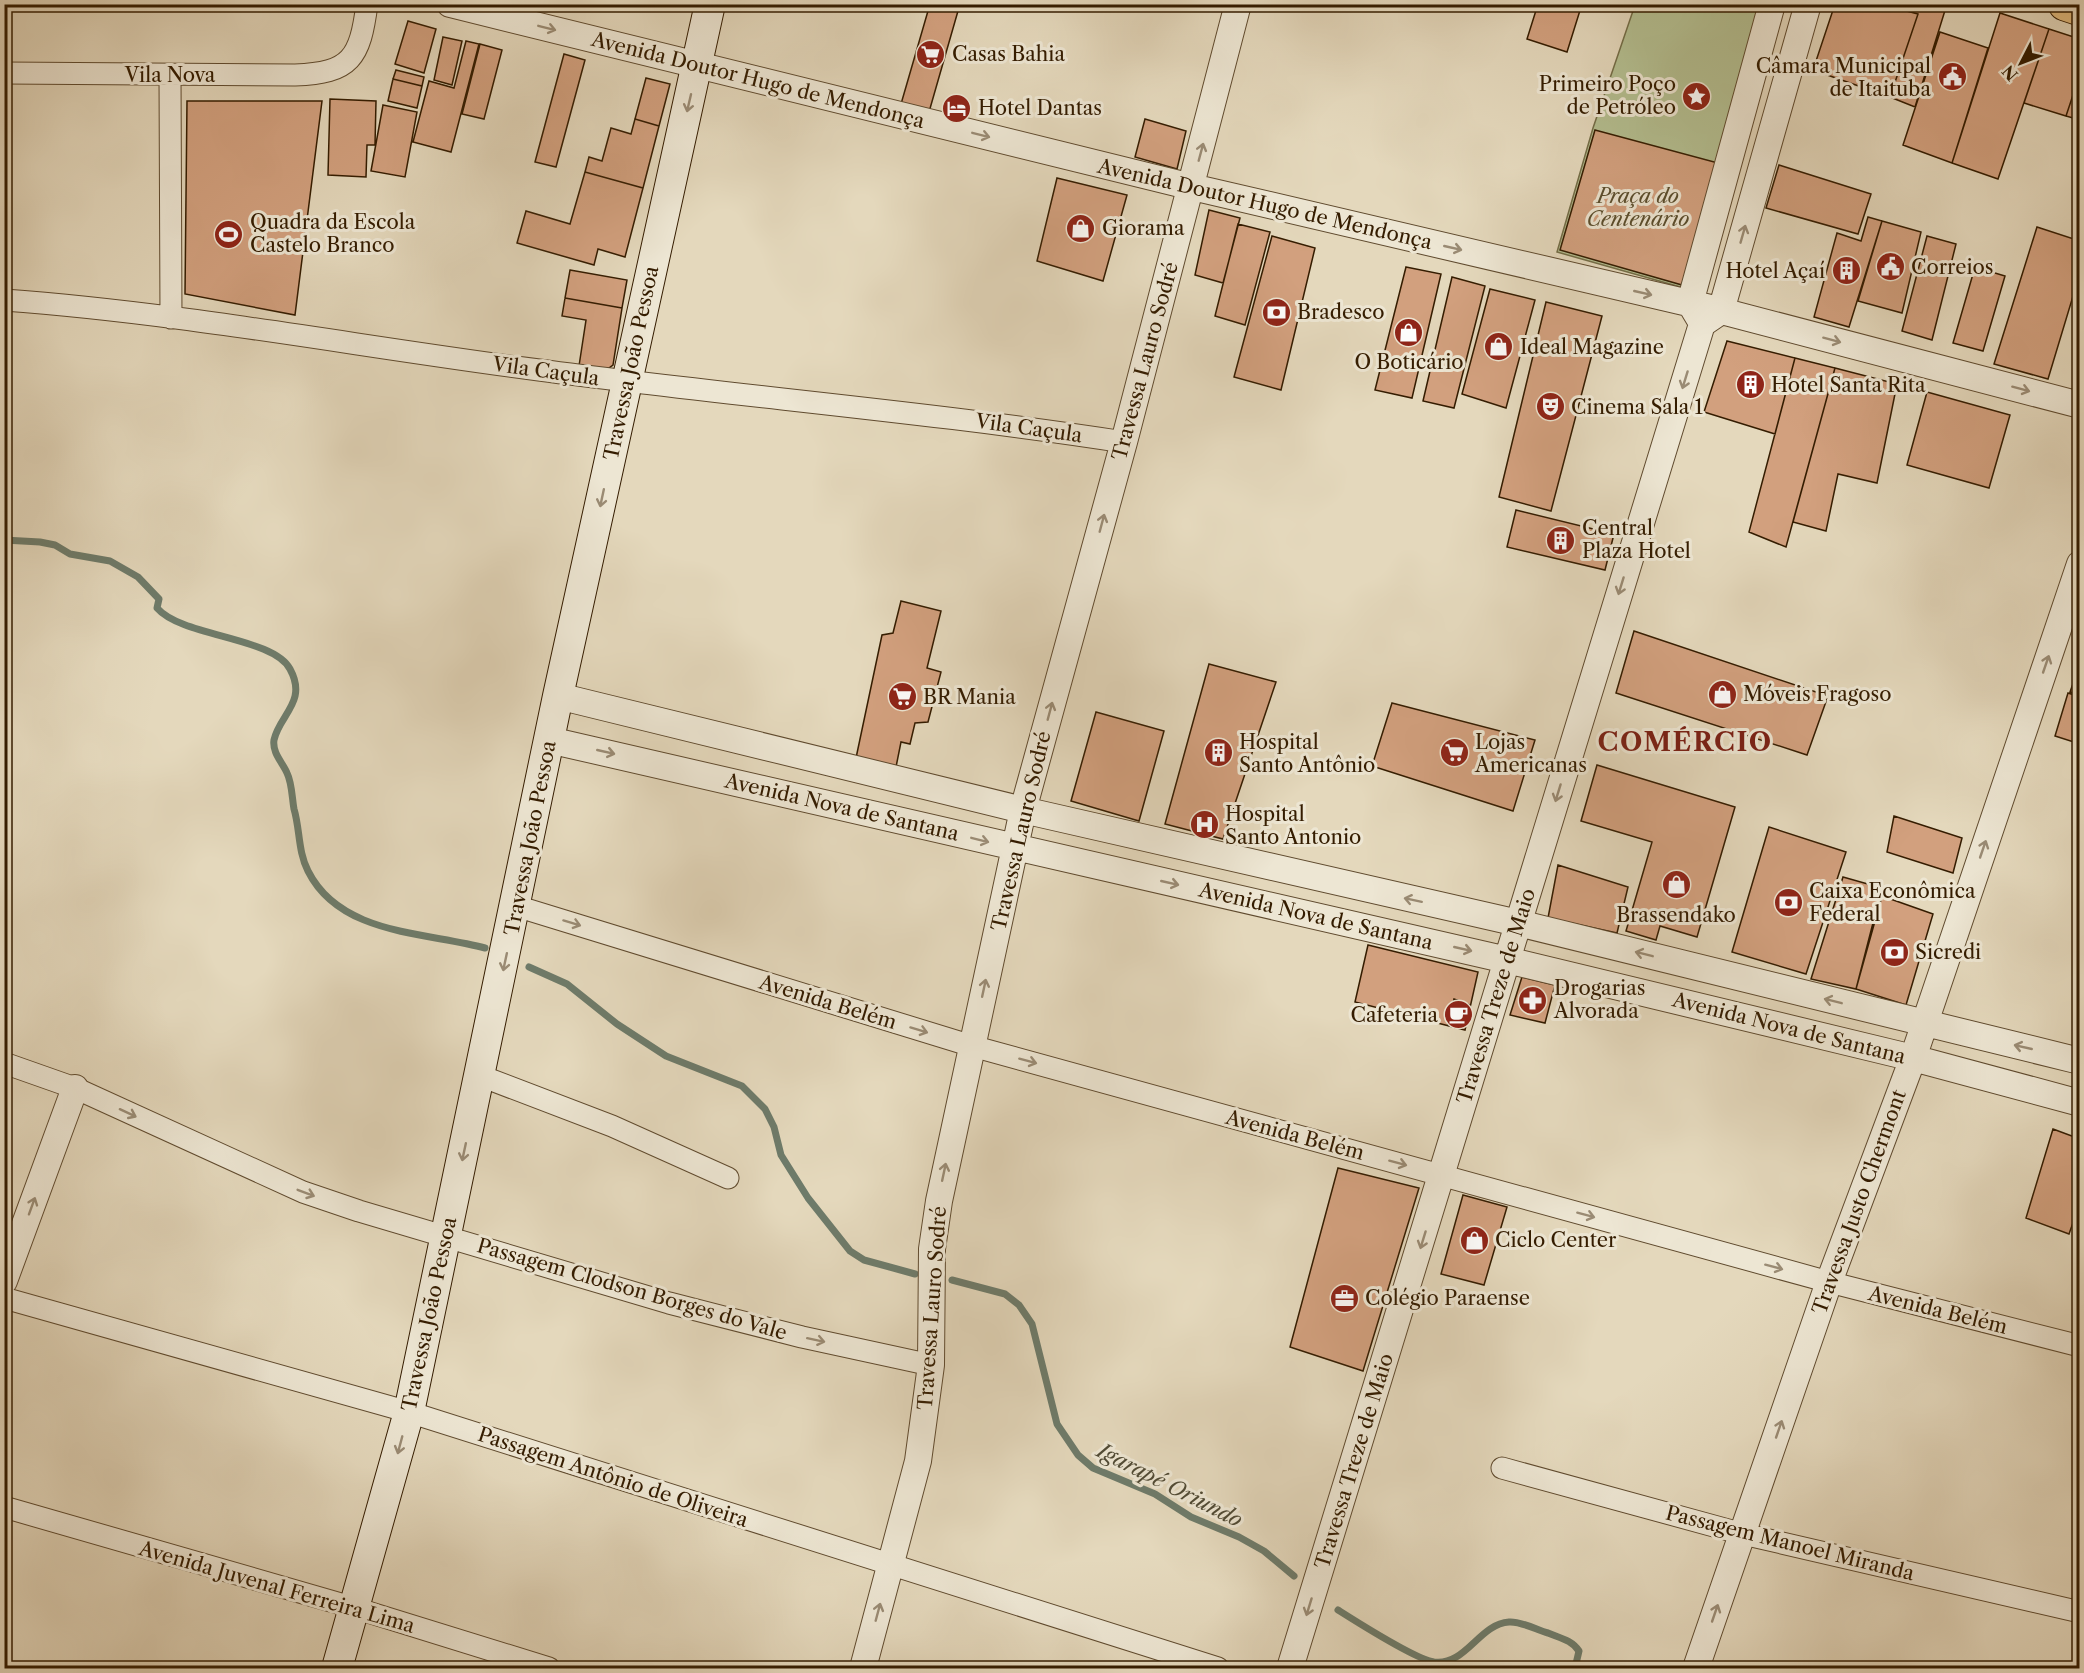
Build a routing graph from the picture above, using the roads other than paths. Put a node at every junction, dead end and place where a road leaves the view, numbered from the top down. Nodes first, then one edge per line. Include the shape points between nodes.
1 (367, 4) edge
2 (450, 4) edge
3 (711, 4) edge
4 (1238, 4) edge
5 (1772, 4) edge
6 (1808, 4) edge
7 (2066, 4) edge
8 (2079, 9) edge
9 (698, 65) junction
10 (4, 73) edge
11 (170, 75) junction
12 (1735, 141) junction
13 (1767, 149) junction
14 (1192, 187) junction
15 (4, 300) edge
16 (1704, 313) junction
17 (171, 318) junction
18 (627, 382) junction
19 (2079, 405) edge
20 (1124, 442) junction
21 (2079, 564) edge
22 (558, 696) junction
23 (549, 740) junction
24 (840, 765) junction
25 (830, 803) junction
26 (1023, 810) junction
27 (1015, 849) junction
28 (1291, 872) junction
29 (1379, 893) junction
30 (516, 906) junction
31 (1282, 908) junction
32 (1518, 923) junction
33 (1372, 929) junction
34 (1507, 960) junction
35 (1924, 1024) junction
36 (972, 1046) junction
37 (1913, 1058) junction
38 (2079, 1061) edge
39 (4, 1063) edge
40 (481, 1076) junction
41 (75, 1088) junction
42 (2079, 1103) edge
43 (1443, 1175) junction
44 (728, 1178) dead end
45 (446, 1236) junction
46 (4, 1281) edge
47 (1829, 1282) junction
48 (4, 1298) edge
49 (2079, 1346) edge
50 (931, 1365) junction
51 (409, 1412) junction
52 (1502, 1468) dead end
53 (4, 1507) edge
54 (1743, 1534) junction
55 (891, 1565) junction
56 (355, 1608) junction
57 (2079, 1612) edge
58 (337, 1668) edge
59 (549, 1668) edge
60 (863, 1668) edge
61 (1218, 1668) edge
62 (1290, 1668) edge
63 (1696, 1668) edge

1 - 11 street, Vila Nova via 361,41 345,65 334,70 295,75
2 -> 9 street, Avenida Doutor Hugo de Mendonça
3 - 9 main road, Travessa João Pessoa
14 -> 4 street, Travessa Lauro Sodré
5 - 12 street, Travessa Treze de Maio
6 - 13 street, Travessa Treze de Maio
7 - 8 main road
9 -> 14 street, Avenida Doutor Hugo de Mendonça
9 -> 18 main road, Travessa João Pessoa
10 - 11 street, Vila Nova
11 - 17 street
12 - 13 street
12 - 16 street, Travessa Treze de Maio
16 -> 13 street, Travessa Treze de Maio
14 -> 16 street, Avenida Doutor Hugo de Mendonça
14 - 20 street, Travessa Lauro Sodré
15 - 17 street, Vila Caçula
16 -> 19 street, Avenida Doutor Hugo de Mendonça
16 -> 32 street, Travessa Treze de Maio
17 - 18 street, Vila Caçula
18 - 20 street, Vila Caçula via 994,422
18 -> 22 main road, Travessa João Pessoa
26 -> 20 street, Travessa Lauro Sodré
35 -> 21 street, Travessa Justo Chermont
22 - 23 main road, Travessa João Pessoa
22 - 24 street, Avenida Nova de Santana
23 -> 25 street, Avenida Nova de Santana
23 - 30 main road, Travessa João Pessoa
24 - 25 street
24 - 26 street, Avenida Nova de Santana
25 -> 27 street, Avenida Nova de Santana
26 - 27 street, Travessa Lauro Sodré
26 - 28 street, Avenida Nova de Santana
27 -> 31 street, Avenida Nova de Santana
36 -> 27 street, Travessa Lauro Sodré
28 - 29 street, Avenida Nova de Santana
28 - 31 street
32 -> 29 street, Avenida Nova de Santana
29 - 33 street
30 -> 36 street, Avenida Belém
30 -> 40 main road, Travessa João Pessoa
31 - 33 street, Avenida Nova de Santana
32 - 34 street, Travessa Treze de Maio
35 -> 32 street, Avenida Nova de Santana
33 -> 34 street, Avenida Nova de Santana
34 - 37 street, Avenida Nova de Santana
34 - 43 street, Travessa Treze de Maio
35 - 37 street, Travessa Justo Chermont
38 -> 35 street, Avenida Nova de Santana
36 -> 43 street, Avenida Belém
50 -> 36 street, Travessa Lauro Sodré via 932,1249
37 - 42 street, Avenida Nova de Santana
37 - 47 street, Travessa Justo Chermont
39 - 41 street, Passagem Clodson Borges do Vale
40 - 44 street via 612,1126
40 -> 45 main road, Travessa João Pessoa
41 -> 45 street, Passagem Clodson Borges do Vale via 303,1192
46 -> 41 street
43 -> 47 street, Avenida Belém
43 -> 62 street, Travessa Treze de Maio
45 -> 50 street, Passagem Clodson Borges do Vale via 669,1303
45 - 51 main road, Travessa João Pessoa
47 - 49 street, Avenida Belém
54 -> 47 street, Travessa Justo Chermont
48 - 51 street, Passagem Antônio de Oliveira
50 - 55 street, Travessa Lauro Sodré via 918,1461
51 - 55 street, Passagem Antônio de Oliveira
51 -> 56 main road, Travessa João Pessoa
52 - 54 street, Passagem Manoel Miranda
53 - 56 street, Avenida Juvenal Ferreira Lima
54 - 57 street, Passagem Manoel Miranda
63 -> 54 street, Travessa Justo Chermont
60 -> 55 street, Travessa Lauro Sodré
55 - 61 street, Passagem Antônio de Oliveira
56 - 58 main road, Travessa João Pessoa
56 - 59 street, Avenida Juvenal Ferreira Lima

